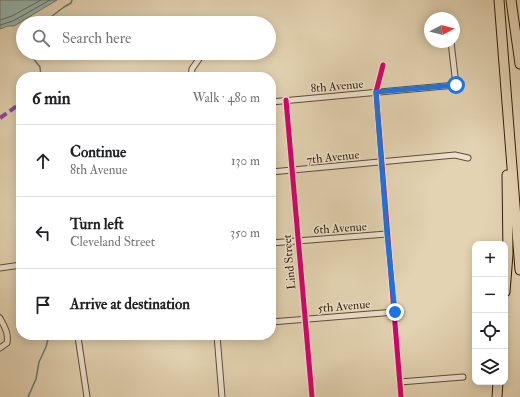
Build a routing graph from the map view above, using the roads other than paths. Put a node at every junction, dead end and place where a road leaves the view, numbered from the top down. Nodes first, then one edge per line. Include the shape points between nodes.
1 (499, 0) edge
2 (511, 0) edge
3 (452, 48) edge
4 (198, 60) edge
5 (520, 64) edge
6 (382, 65) dead end
7 (192, 72) edge
8 (376, 92) junction
9 (286, 100) junction
10 (276, 101) edge
11 (509, 124) junction
12 (468, 158) dead end
13 (381, 162) junction
14 (292, 171) junction
15 (276, 172) edge
16 (387, 234) junction
17 (298, 241) junction
18 (276, 243) edge
19 (16, 266) edge
20 (0, 268) edge
21 (520, 270) edge
22 (506, 277) edge
23 (395, 312) junction
24 (0, 318) edge
25 (305, 320) junction
26 (276, 322) edge
27 (78, 340) edge
28 (217, 340) edge
29 (0, 348) edge
30 (463, 377) dead end
31 (400, 382) junction
32 (498, 385) edge
33 (87, 397) edge
34 (222, 397) edge
35 (312, 397) edge
36 (401, 397) edge
37 (496, 397) edge

1 - 11 highway
2 - 5 highway
3 - 8 street, 8th Avenue via 456,85
4 - 7 street
6 - 8 street
8 - 9 street, 8th Avenue
8 - 13 street
9 - 10 street, 8th Avenue
9 - 14 street, Lind Street
11 - 21 highway
11 - 22 highway
12 - 13 street, 7th Avenue via 455,155
13 - 14 street, 7th Avenue
13 - 16 street
14 - 15 street, 7th Avenue
14 - 17 street, Lind Street
16 - 17 street, 6th Avenue
16 - 23 street
17 - 18 street, 6th Avenue
17 - 25 street, Lind Street
19 - 20 street
23 - 25 street, 5th Avenue
23 - 31 street
24 - 29 street via 8,338 7,343
25 - 26 street, 5th Avenue
25 - 35 street, Lind Street
27 - 33 street
28 - 34 street
30 - 31 street
31 - 36 street
32 - 37 highway

